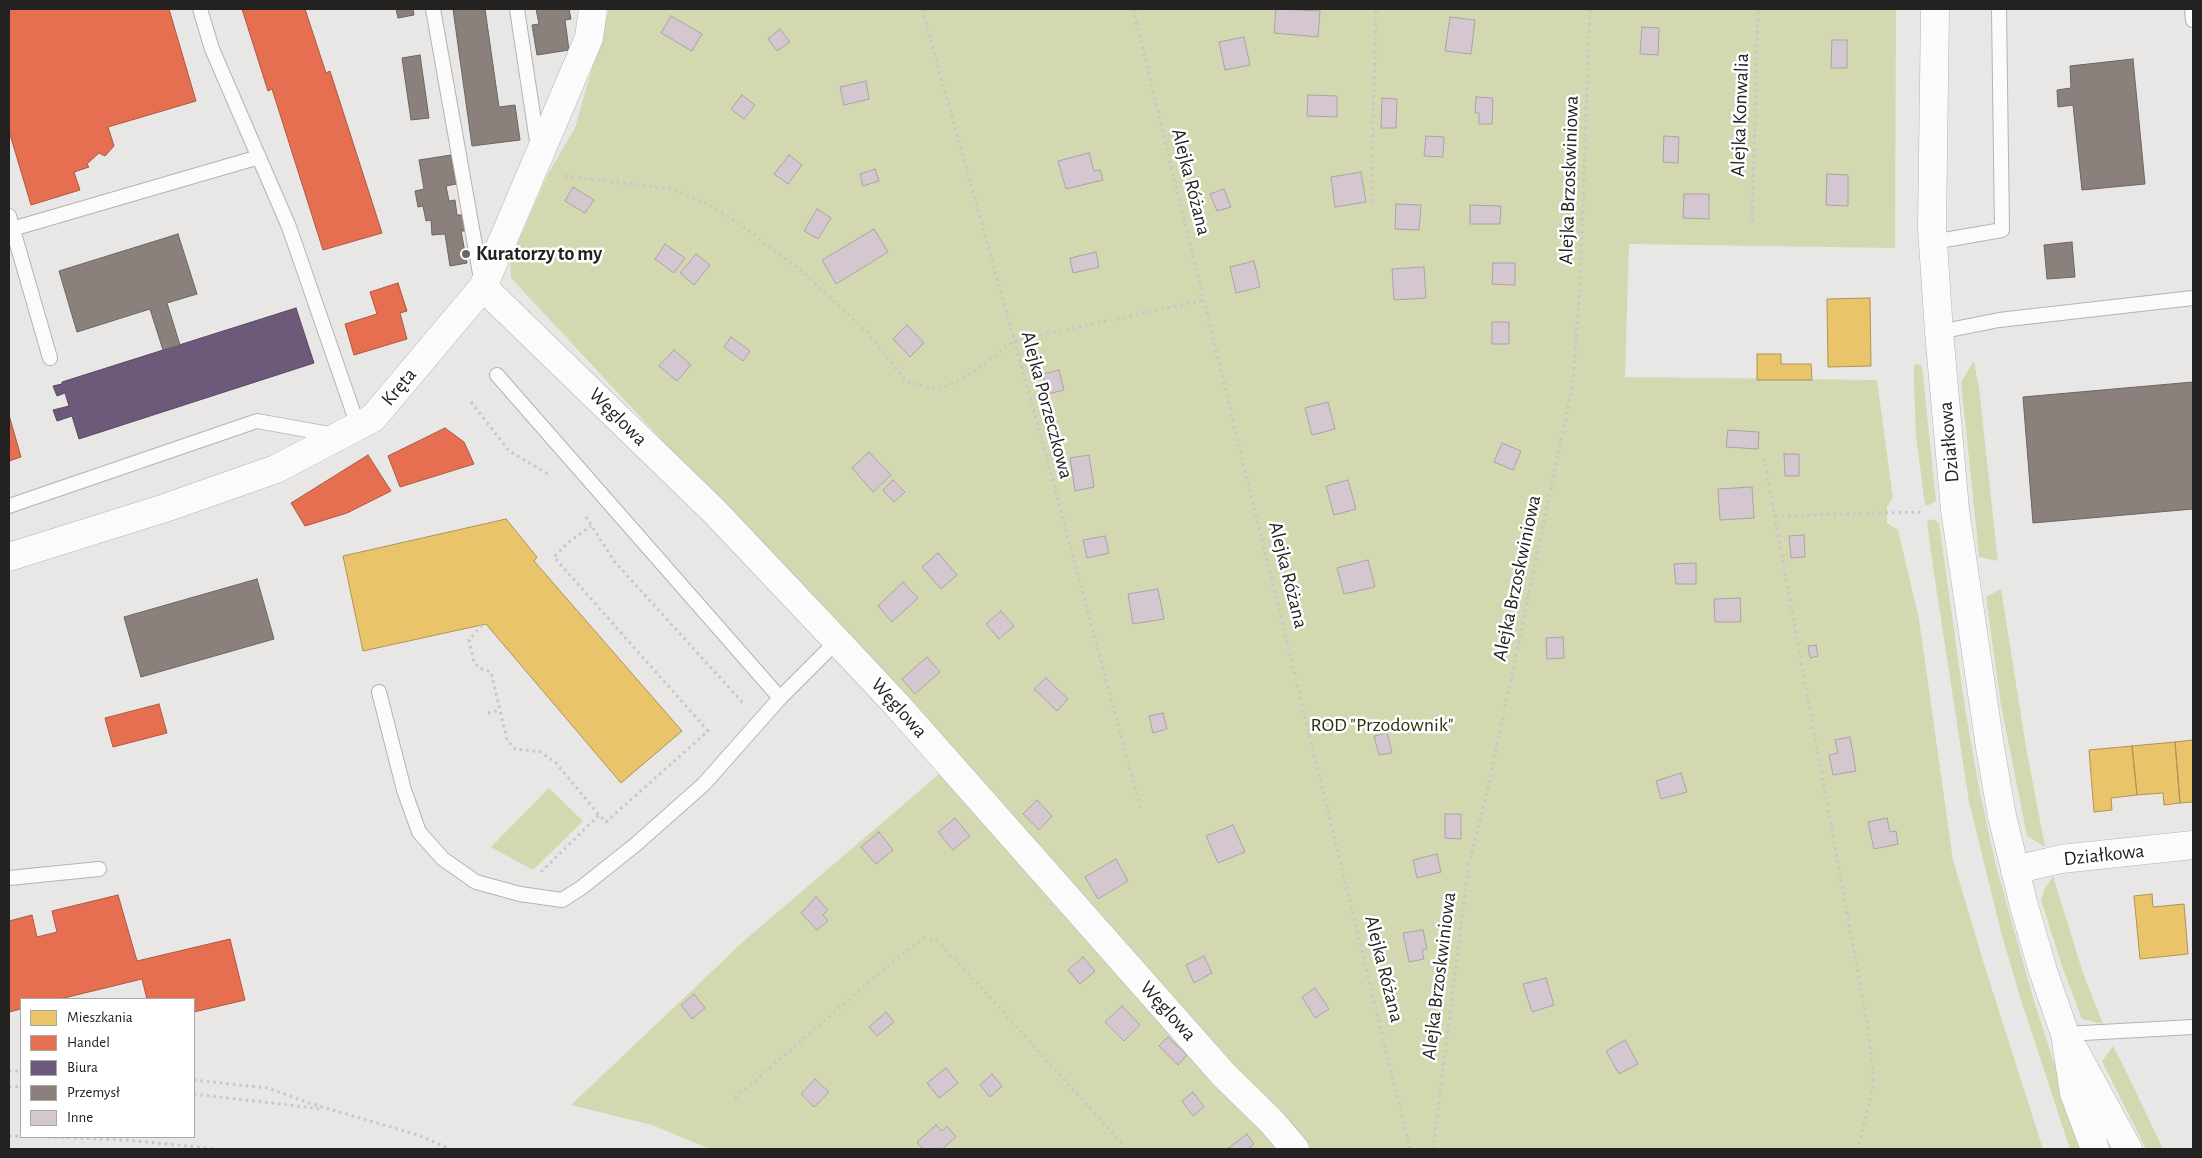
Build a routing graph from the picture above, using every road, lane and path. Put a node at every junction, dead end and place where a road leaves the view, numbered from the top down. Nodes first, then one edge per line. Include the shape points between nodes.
1 (200, 9) edge
2 (434, 9) edge
3 (517, 9) edge
4 (922, 9) edge
5 (1134, 9) edge
6 (1376, 9) edge
7 (1590, 9) edge
8 (1758, 9) edge
9 (1935, 9) edge
10 (1999, 9) edge
11 (2192, 9) edge
12 (590, 17) edge
13 (2193, 20) edge
14 (259, 158) junction
15 (536, 163) junction
16 (1371, 202) dead end
17 (11, 222) edge
18 (1752, 222) dead end
19 (1933, 242) junction
20 (483, 287) junction
21 (2193, 298) edge
22 (1205, 300) junction
23 (1939, 332) junction
24 (1014, 341) junction
25 (50, 358) dead end
26 (497, 375) dead end
27 (471, 402) dead end
28 (348, 431) junction
29 (1764, 458) dead end
30 (555, 477) dead end
31 (9, 506) edge
32 (1955, 510) junction
33 (586, 515) dead end
34 (1775, 516) junction
35 (591, 526) junction
36 (9, 557) edge
37 (482, 625) dead end
38 (837, 641) junction
39 (379, 692) dead end
40 (780, 698) junction
41 (748, 708) dead end
42 (500, 710) junction
43 (488, 713) dead end
44 (1141, 810) dead end
45 (599, 815) junction
46 (2193, 845) edge
47 (99, 869) dead end
48 (2015, 870) junction
49 (536, 877) dead end
50 (9, 878) edge
51 (2193, 1027) edge
52 (2065, 1034) junction
53 (195, 1080) edge
54 (195, 1094) edge
55 (734, 1098) dead end
56 (332, 1110) junction
57 (74, 1138) edge
58 (216, 1149) edge
59 (451, 1149) edge
60 (1127, 1149) edge
61 (1295, 1149) edge
62 (1410, 1149) edge
63 (1433, 1149) edge
64 (1858, 1149) edge
65 (2096, 1149) edge
66 (2128, 1149) edge

1 - 14 lane via 212,49
2 - 20 lane
3 - 15 lane
4 - 24 path, Alejka Porzeczkowa
5 - 22 path, Alejka Różana
6 - 16 path
7 - 63 path, Alejka Brzoskwiniowa via 1574,383 1490,784 1469,863
8 - 18 path, Alejka Konwalia
9 - 19 street, Działkowa
10 - 19 lane via 2002,230
11 - 13 lane
12 - 15 street, Kręta
14 - 17 lane
14 - 28 lane via 289,227
15 - 20 street, Kręta
15 - 24 path via 672,189 708,204 804,273 865,330 907,382 938,390 966,377
17 - 25 lane
19 - 23 street, Działkowa
20 - 28 street, Kręta via 373,418
20 - 38 street, Węglowa via 714,511
21 - 23 lane via 1999,320
22 - 24 path
22 - 62 path, Alejka Różana
23 - 32 street, Działkowa
24 - 44 path, Alejka Porzeczkowa
26 - 40 lane
27 - 30 path via 509,451
28 - 31 lane via 257,421
28 - 36 street, Kręta via 276,469
29 - 34 path
32 - 34 path
32 - 48 street, Działkowa via 1990,747
33 - 35 path
34 - 64 path via 1868,1028 1874,1082
35 - 41 path via 614,561
35 - 45 path via 554,557 708,731 606,822
37 - 42 path via 469,640 474,663 491,672
38 - 40 lane
38 - 61 street, Węglowa via 1224,1075 1272,1121
39 - 40 lane via 404,790 419,832 443,859 476,882 520,894 562,900 635,845 704,784
42 - 43 path
42 - 45 path via 507,740 515,749 542,752 556,763
45 - 49 path
46 - 48 street, Działkowa via 2061,859
47 - 50 lane
48 - 52 street, Działkowa via 2043,971
51 - 52 lane
52 - 65 street, Działkowa via 2074,1093
52 - 66 street, Działkowa
53 - 56 path via 268,1088
54 - 56 path
55 - 60 path via 924,938 936,940
56 - 59 path via 418,1134
57 - 58 path

